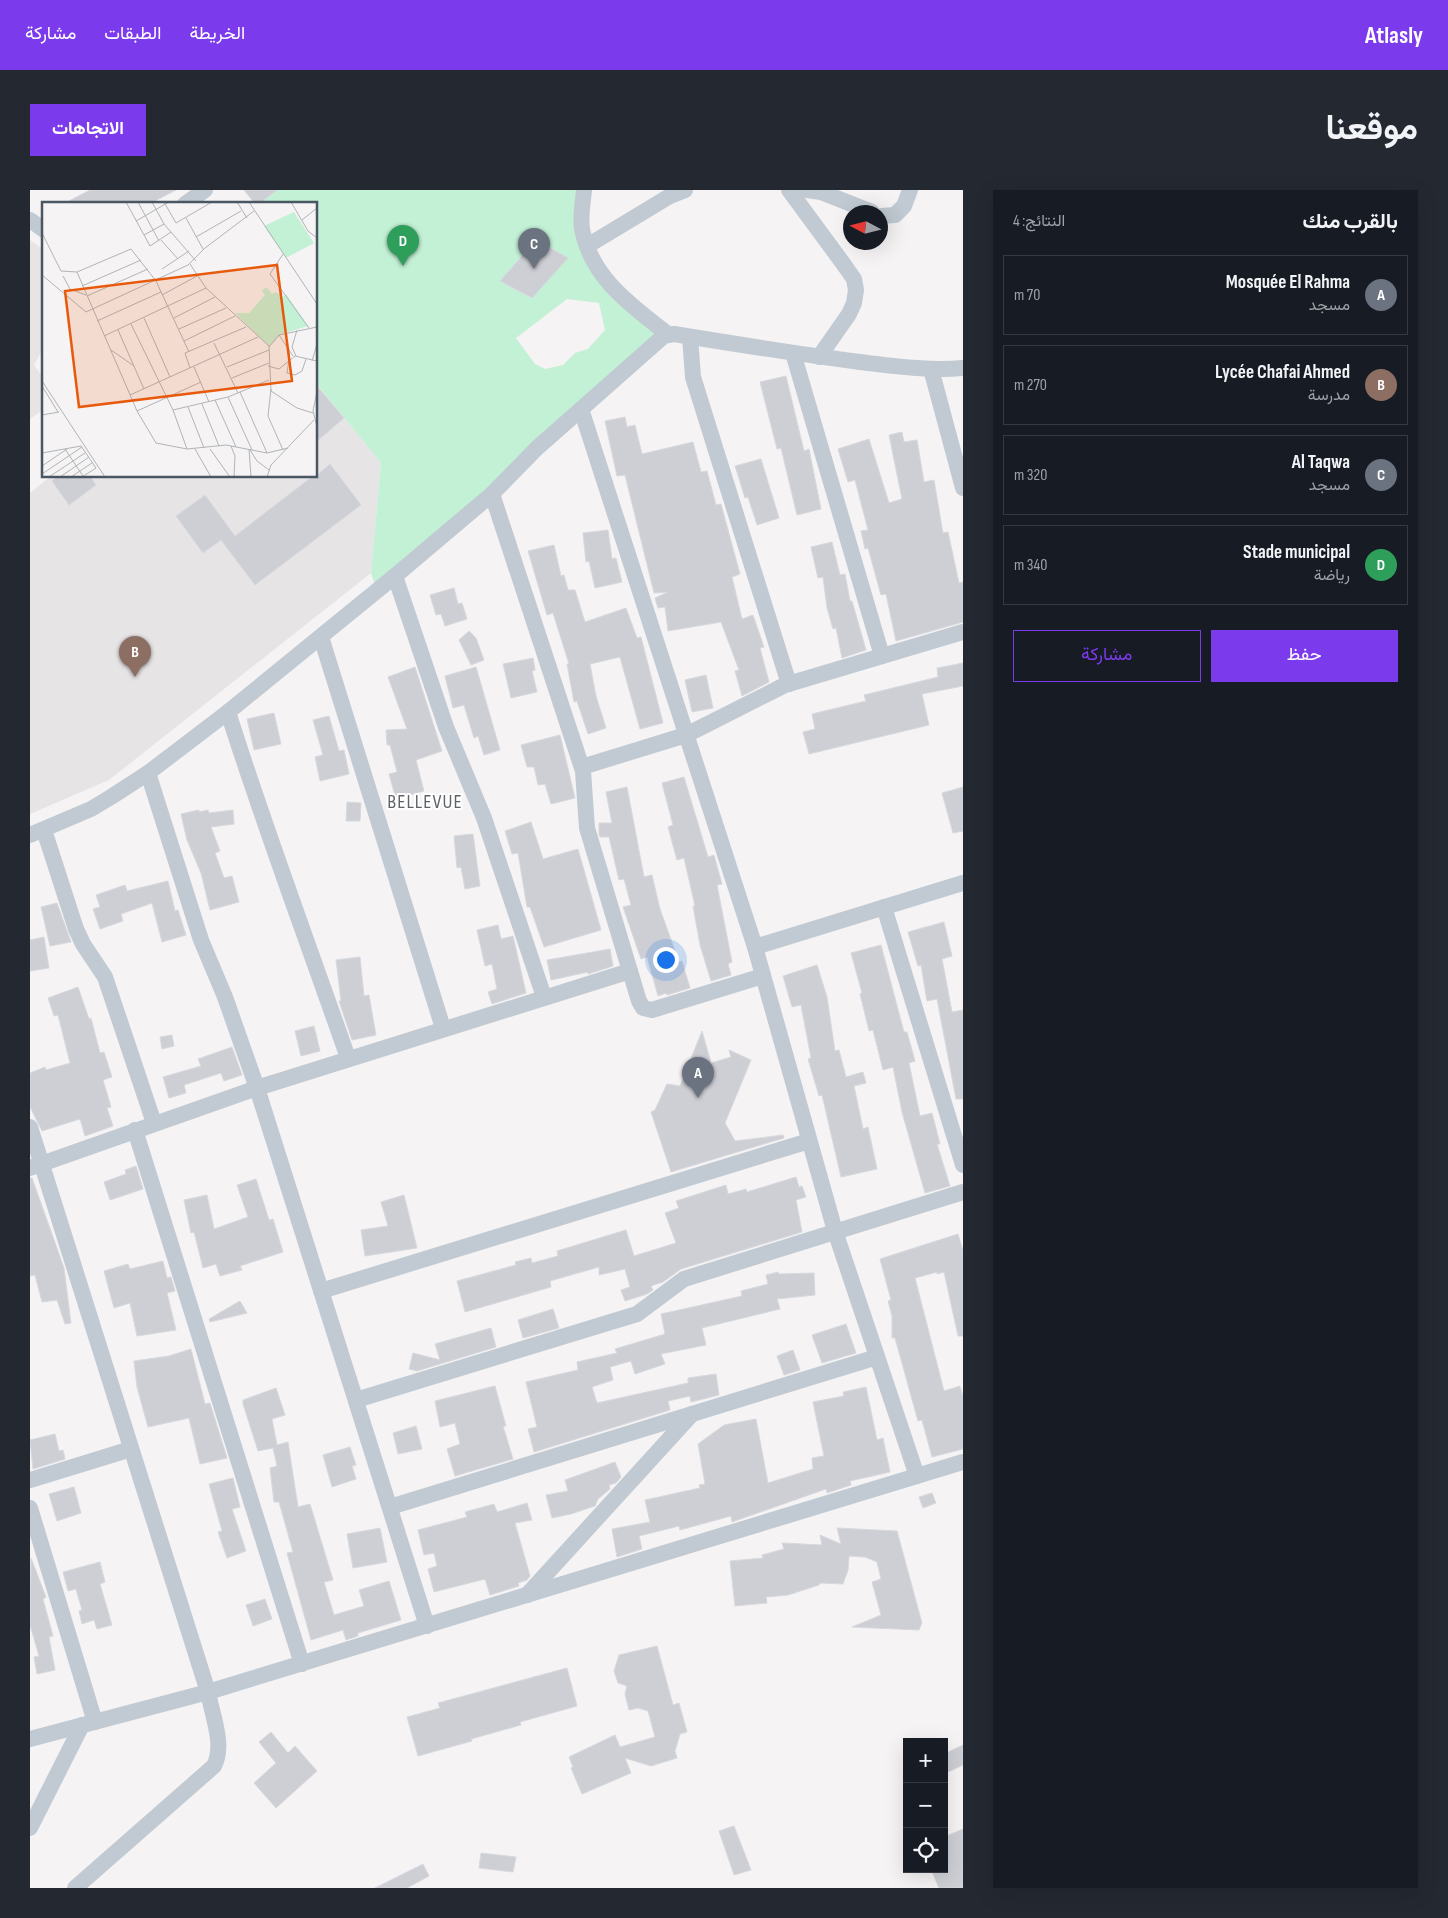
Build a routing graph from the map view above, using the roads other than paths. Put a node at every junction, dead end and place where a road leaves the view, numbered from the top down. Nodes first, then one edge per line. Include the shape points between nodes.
1 (205, 190) edge
2 (584, 190) edge
3 (685, 190) edge
4 (789, 190) edge
5 (807, 190) edge
6 (910, 190) edge
7 (188, 202) edge
8 (854, 205) edge
9 (888, 216) edge
10 (30, 220) edge
11 (42, 229) edge
12 (587, 246) junction
13 (669, 335) junction
14 (690, 336) junction
15 (793, 353) junction
16 (819, 357) junction
17 (963, 368) edge
18 (931, 369) junction
19 (581, 408) junction
20 (963, 488) edge
21 (492, 494) junction
22 (395, 576) junction
23 (963, 632) edge
24 (321, 637) junction
25 (882, 656) junction
26 (789, 684) junction
27 (228, 712) junction
28 (686, 735) junction
29 (582, 767) junction
30 (148, 773) junction
31 (37, 833) edge
32 (963, 883) edge
33 (884, 907) junction
34 (755, 947) junction
35 (630, 971) junction
36 (763, 976) junction
37 (544, 997) junction
38 (444, 1028) junction
39 (348, 1058) junction
40 (257, 1088) junction
41 (154, 1124) junction
42 (30, 1127) edge
43 (135, 1130) junction
44 (809, 1141) junction
45 (36, 1165) edge
46 (963, 1165) edge
47 (963, 1192) edge
48 (835, 1231) junction
49 (321, 1291) junction
50 (877, 1357) junction
51 (356, 1400) junction
52 (692, 1414) junction
53 (131, 1448) junction
54 (963, 1462) edge
55 (917, 1476) junction
56 (30, 1480) edge
57 (390, 1507) junction
58 (30, 1508) edge
59 (527, 1595) junction
60 (427, 1626) junction
61 (302, 1664) junction
62 (208, 1692) junction
63 (89, 1724) junction
64 (30, 1739) edge
65 (30, 1828) edge
66 (75, 1888) edge

1 - 7 street
2 - 12 street via 582,227
3 - 12 street
4 - 16 street via 850,273 856,290 849,314
5 - 8 street
6 - 9 street via 904,206 895,216
10 - 11 street
12 - 13 street via 608,284
13 - 14 street
13 - 19 street via 664,335
14 - 15 street
14 - 26 street via 693,377
15 - 16 street
15 - 25 street
16 - 18 street
17 - 18 street
18 - 20 street
19 - 21 street
19 - 28 street
21 - 22 street
21 - 29 street
22 - 24 street
22 - 37 street via 446,727 484,818
23 - 25 street
24 - 27 street
24 - 38 street
25 - 26 street
26 - 28 street
27 - 30 street
27 - 39 street via 263,821
28 - 29 street
28 - 34 street
29 - 35 street via 587,828
30 - 31 street via 91,809
30 - 40 street via 201,940
31 - 41 street via 83,944 105,977
32 - 33 street
33 - 34 street
33 - 46 street
34 - 36 street
35 - 36 street via 639,1001 643,1008 652,1010
35 - 37 street
36 - 44 street
37 - 38 street
38 - 39 street
39 - 40 street
40 - 41 street
40 - 49 street
41 - 43 street
42 - 45 street
43 - 45 street
43 - 61 street
44 - 48 street
44 - 49 street
45 - 53 street
47 - 48 street
48 - 50 street
48 - 51 street via 684,1279 637,1314
49 - 51 street
50 - 52 street
50 - 55 street
51 - 57 street
52 - 57 street
52 - 59 street
53 - 56 street
53 - 62 street
54 - 55 street
55 - 59 street
57 - 60 street
58 - 63 street
59 - 60 street
60 - 61 street
61 - 62 street
62 - 63 street
62 - 66 street via 219,1746 214,1766
63 - 64 street
63 - 65 street

